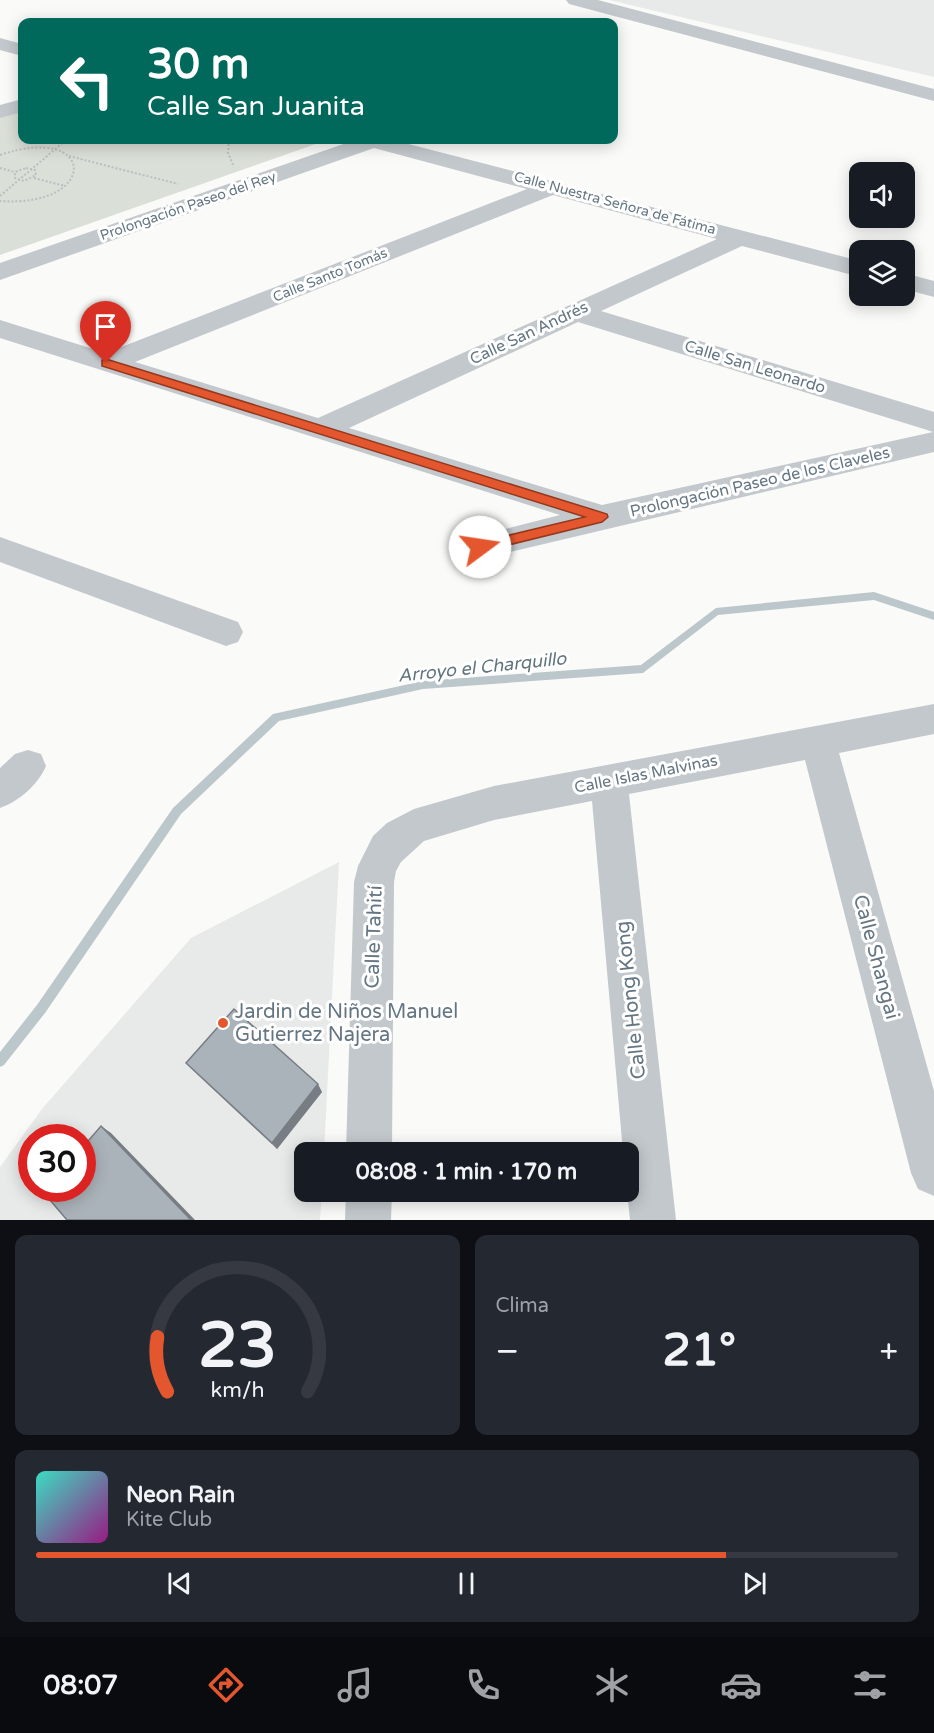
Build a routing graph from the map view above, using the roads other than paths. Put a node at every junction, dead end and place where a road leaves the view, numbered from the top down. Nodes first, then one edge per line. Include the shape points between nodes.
1 (576, 0) edge
2 (0, 45) edge
3 (18, 49) edge
4 (934, 95) edge
5 (18, 106) edge
6 (0, 112) edge
7 (361, 144) edge
8 (387, 144) edge
9 (553, 187) junction
10 (741, 237) junction
11 (849, 266) edge
12 (0, 272) edge
13 (915, 284) edge
14 (934, 289) edge
15 (575, 312) junction
16 (0, 329) edge
17 (106, 363) junction
18 (934, 422) edge
19 (318, 430) junction
20 (934, 442) edge
21 (602, 517) junction
22 (480, 547) dead end
23 (0, 549) edge
24 (226, 632) dead end
25 (934, 719) edge
26 (818, 741) junction
27 (28, 766) dead end
28 (609, 781) junction
29 (0, 791) edge
30 (377, 866) joint
31 (369, 1142) edge
32 (934, 1173) edge
33 (369, 1202) edge
34 (368, 1220) edge
35 (653, 1220) edge

1 - 4 street
2 - 3 street
5 - 6 street
7 - 12 street, Prolongación Paseo del Rey
8 - 9 street, Calle Nuestra Señora de Fátima
9 - 10 street, Calle Nuestra Señora de Fátima
9 - 17 street, Calle Santo Tomás
10 - 11 street, Calle Nuestra Señora de Fátima
10 - 15 street, Calle San Andrés
13 - 14 street
15 - 18 street, Calle San Leonardo
15 - 19 street, Calle San Andrés
16 - 17 street
17 - 19 street
19 - 21 street
20 - 21 street, Prolongación Paseo de los Claveles
21 - 22 street, Prolongación Paseo de los Claveles
23 - 24 street
25 - 26 street, Calle Islas Malvinas
26 - 28 street, Calle Islas Malvinas
26 - 32 street, Calle Shangai
27 - 29 street
28 - 30 street, Calle Islas Malvinas via 494,802 414,827 387,849
28 - 35 street, Calle Hong Kong
30 - 31 street, Calle Tahití
33 - 34 street

